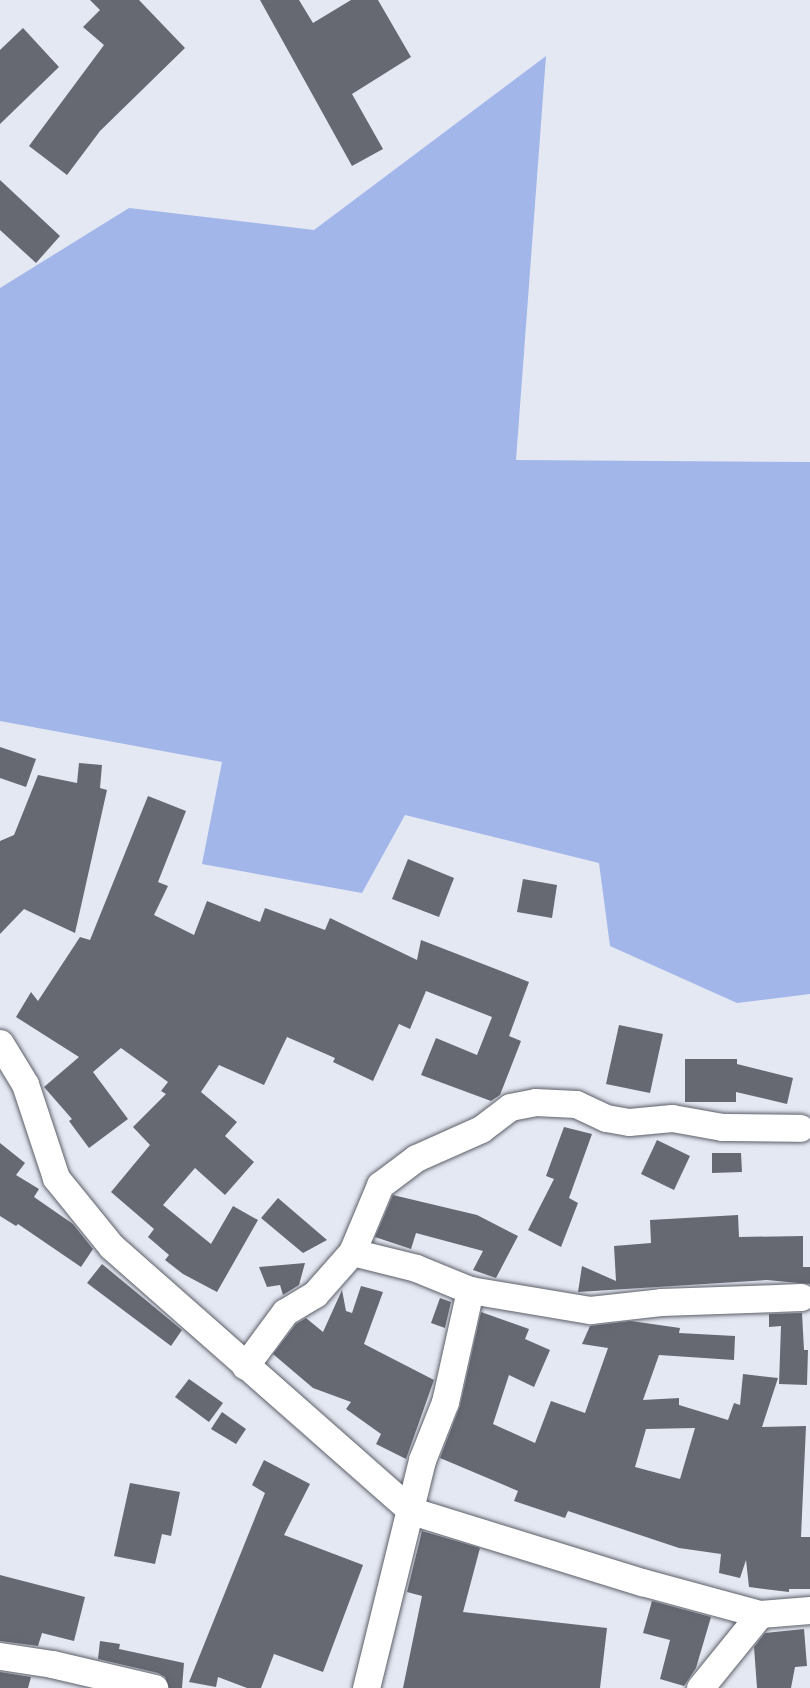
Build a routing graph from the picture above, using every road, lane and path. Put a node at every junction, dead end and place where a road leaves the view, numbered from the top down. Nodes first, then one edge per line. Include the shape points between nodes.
1 (0, 1043) edge
2 (800, 1128) dead end
3 (352, 1252) junction
4 (470, 1290) junction
5 (801, 1297) dead end
6 (245, 1366) junction
7 (412, 1511) junction
8 (810, 1610) edge
9 (760, 1614) junction
10 (0, 1656) edge
11 (358, 1687) edge
12 (154, 1688) edge
13 (700, 1688) edge

1 - 6 street via 25,1084 56,1178 111,1246
2 - 3 street via 722,1127 672,1118 629,1122 606,1118 576,1104 536,1102 510,1107 481,1129 416,1158 380,1185
3 - 4 street via 416,1268
3 - 6 street via 315,1294 285,1312
4 - 5 street via 590,1310 660,1302
4 - 7 street via 445,1402 422,1460
6 - 7 street
7 - 9 street
7 - 11 street
8 - 9 street
9 - 13 street
10 - 12 street

